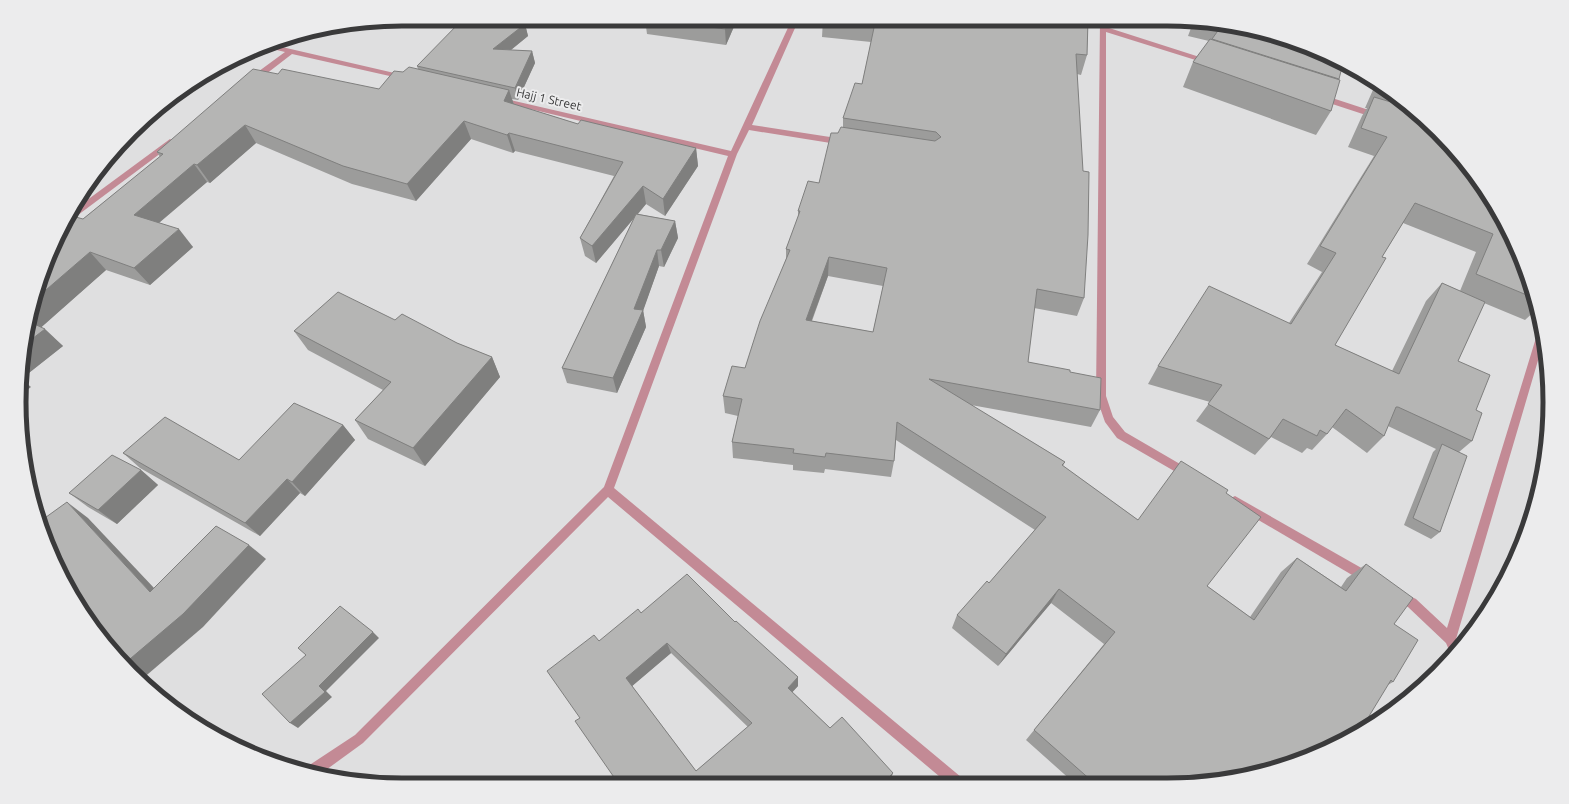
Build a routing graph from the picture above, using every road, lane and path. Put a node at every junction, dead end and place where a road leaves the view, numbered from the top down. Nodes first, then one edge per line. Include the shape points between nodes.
1 (793, 26) edge
2 (1102, 26) edge
3 (1108, 26) edge
4 (276, 48) edge
5 (291, 51) junction
6 (1215, 64) edge
7 (408, 78) edge
8 (247, 84) edge
9 (1313, 95) edge
10 (493, 98) edge
11 (1388, 119) edge
12 (747, 127) junction
13 (178, 136) edge
14 (855, 144) edge
15 (733, 154) junction
16 (78, 211) edge
17 (1538, 343) edge
18 (1196, 478) edge
19 (608, 490) junction
20 (1230, 498) edge
21 (1378, 584) edge
22 (1392, 591) edge
23 (1450, 639) junction
24 (1453, 646) edge
25 (317, 768) edge
26 (951, 778) edge

1 - 12 street
2 - 18 street via 1101,396 1109,418 1121,435
3 - 6 street
4 - 5 street
5 - 7 street
5 - 8 street
9 - 11 street
10 - 15 street, Hajj 1 Street
12 - 14 street
12 - 15 street
13 - 16 street
15 - 19 street
17 - 23 street
19 - 25 street via 359,739
19 - 26 street
20 - 21 street
22 - 23 street via 1412,603
23 - 24 street

